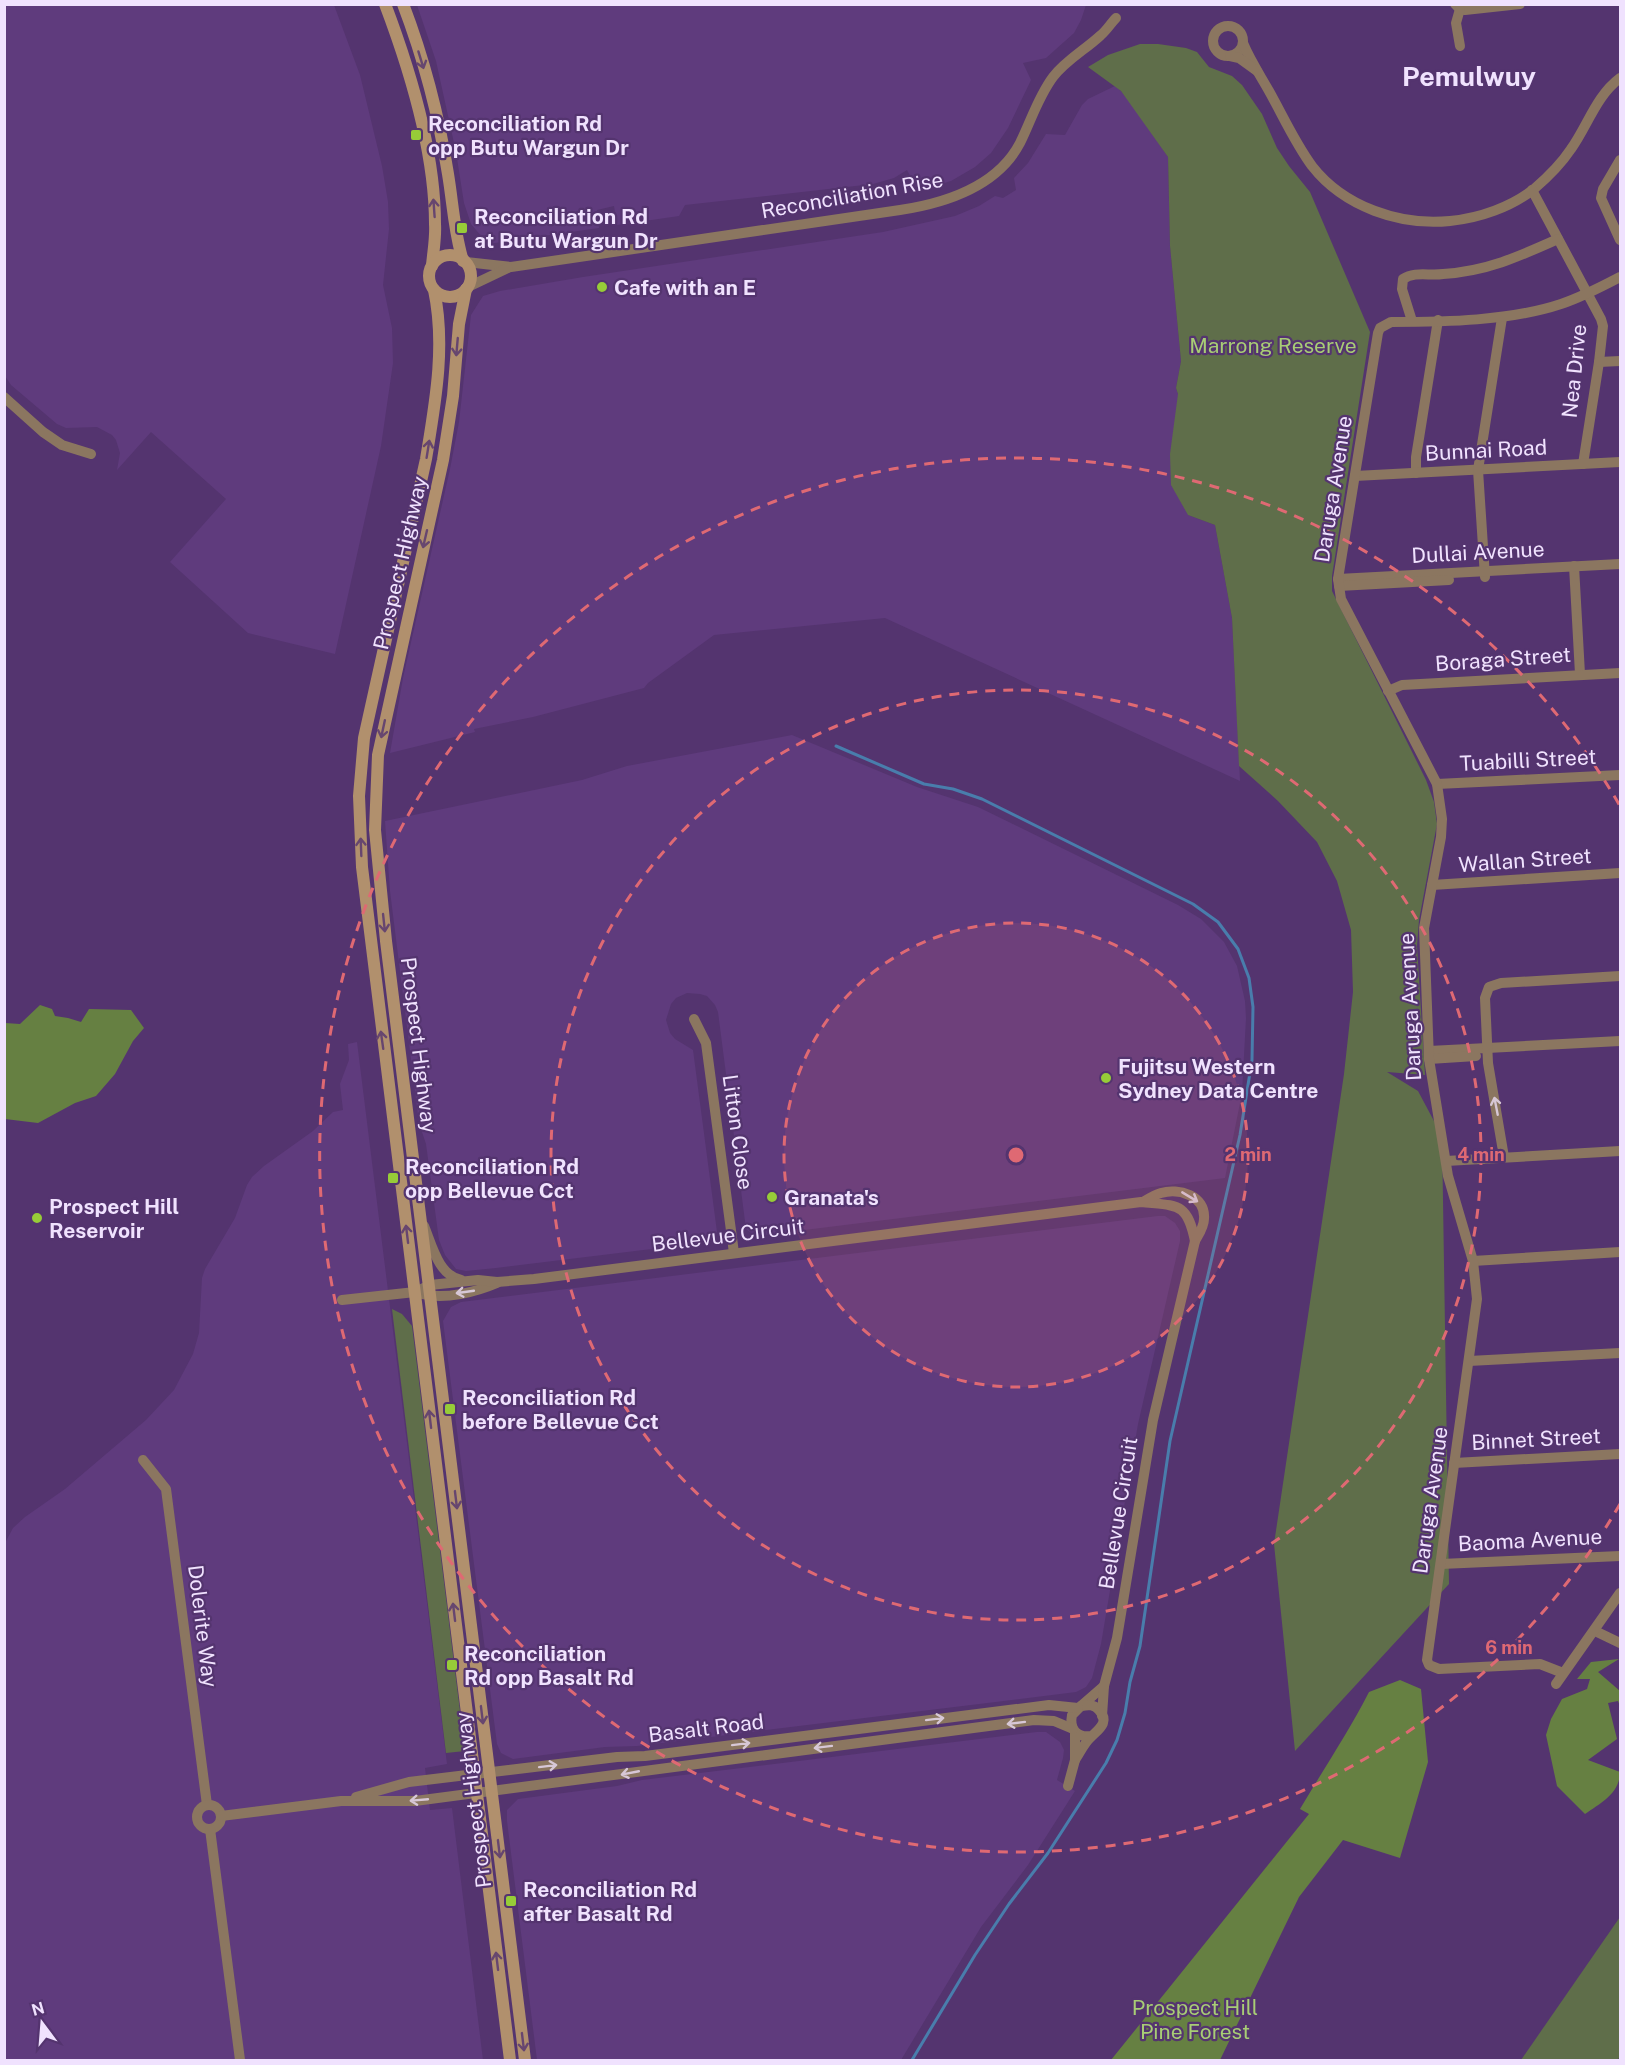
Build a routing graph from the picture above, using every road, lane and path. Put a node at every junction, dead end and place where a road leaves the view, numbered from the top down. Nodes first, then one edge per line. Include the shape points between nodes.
1 (385, 4) edge
2 (402, 4) edge
3 (1520, 4) edge
4 (1458, 7) edge
5 (1116, 18) dead end
6 (1243, 43) junction
7 (1460, 46) dead end
8 (1230, 56) junction
9 (1257, 71) junction
10 (1620, 78) edge
11 (1620, 160) edge
12 (1532, 190) junction
13 (1558, 239) junction
14 (1620, 240) edge
15 (464, 262) junction
16 (432, 266) junction
17 (511, 267) junction
18 (1620, 277) edge
19 (467, 288) junction
20 (434, 290) junction
21 (1586, 294) junction
22 (1502, 318) junction
23 (1438, 320) junction
24 (1412, 321) junction
25 (1620, 361) edge
26 (1599, 362) junction
27 (4, 397) edge
28 (91, 454) dead end
29 (1620, 462) edge
30 (1583, 464) junction
31 (1478, 470) junction
32 (1416, 473) junction
33 (1354, 477) junction
34 (1620, 564) edge
35 (1574, 570) junction
36 (1620, 571) edge
37 (1485, 574) junction
38 (1339, 583) junction
39 (1620, 673) edge
40 (1580, 674) junction
41 (1388, 691) junction
42 (1620, 775) edge
43 (1437, 784) junction
44 (1620, 873) edge
45 (1432, 885) junction
46 (1620, 976) edge
47 (694, 1020) dead end
48 (1620, 1041) edge
49 (1620, 1048) edge
50 (1487, 1052) junction
51 (1429, 1055) junction
52 (1620, 1150) edge
53 (1504, 1157) junction
54 (1446, 1161) junction
55 (1142, 1202) junction
56 (421, 1220) junction
57 (1195, 1241) junction
58 (1620, 1252) edge
59 (734, 1254) junction
60 (1473, 1261) junction
61 (467, 1281) junction
62 (497, 1282) junction
63 (430, 1291) junction
64 (415, 1292) junction
65 (342, 1300) dead end
66 (1620, 1353) edge
67 (1469, 1361) junction
68 (1620, 1454) edge
69 (143, 1460) dead end
70 (1454, 1463) junction
71 (1620, 1556) edge
72 (1441, 1564) junction
73 (1620, 1593) edge
74 (1595, 1631) junction
75 (1620, 1644) edge
76 (1563, 1673) junction
77 (1556, 1684) dead end
78 (1104, 1686) junction
79 (1079, 1707) junction
80 (1102, 1716) junction
81 (1074, 1731) junction
82 (1091, 1736) junction
83 (701, 1749) junction
84 (1075, 1760) junction
85 (702, 1762) junction
86 (489, 1773) junction
87 (474, 1774) junction
88 (1068, 1786) dead end
89 (492, 1791) junction
90 (477, 1793) junction
91 (341, 1801) junction
92 (207, 1805) junction
93 (221, 1816) junction
94 (210, 1829) junction
95 (240, 2061) edge
96 (510, 2061) edge
97 (525, 2061) edge

16 -> 1 main road via 435,225 426,150 406,66
2 -> 15 main road via 433,102
3 - 4 street
4 - 7 street
5 - 17 street, Reconciliation Rise via 1054,76 1008,160 976,187 953,198 910,209
6 - 8 street via 1239,52
6 - 8 street via 1234,28 1216,32 1213,42 1217,51
6 - 9 street
8 - 9 street
9 - 12 street via 1313,167 1355,201 1375,211 1419,222 1467,219 1492,212
10 - 12 street via 1591,112 1572,148
11 - 14 street via 1601,198
12 - 13 street, Nea Drive
13 - 21 street, Nea Drive
13 - 24 street via 1482,269 1408,276 1403,279 1402,289
15 - 16 main road via 449,255
15 - 17 street, Reconciliation Rise
15 - 19 main road via 471,274
16 - 20 main road via 429,280
17 - 19 street, Reconciliation Rise
18 - 21 street, Daruga Avenue
19 - 20 main road via 451,297
19 -> 56 main road, Prospect Highway via 441,470 376,773 376,846
64 -> 20 main road, Prospect Highway via 373,967 359,795 364,738 430,439 440,333
21 - 22 street, Daruga Avenue
21 - 26 street, Nea Drive via 1603,326
22 - 23 street, Daruga Avenue
22 - 31 street
23 - 24 street, Daruga Avenue
23 - 32 street
24 - 33 street, Daruga Avenue via 1391,322 1378,333
25 - 26 street
26 - 30 street, Nea Drive
27 - 28 street via 62,445
29 - 30 street, Bunnai Road
30 - 31 street, Bunnai Road
31 - 32 street, Bunnai Road
31 - 37 street
32 - 33 street, Bunnai Road
33 - 38 street, Daruga Avenue
34 - 35 street, Dullai Avenue
35 - 36 street, Dullai Avenue
35 - 37 street, Dullai Avenue
35 - 40 street
37 - 38 street, Dullai Avenue
38 - 41 street, Daruga Avenue via 1341,599
39 - 40 street, Boraga Street
40 - 41 street, Boraga Street via 1402,685
41 - 43 street, Daruga Avenue
42 - 43 street, Tuabilli Street
43 - 45 street, Daruga Avenue via 1442,819
44 - 45 street, Wallan Street
45 - 51 street, Daruga Avenue via 1424,928
46 - 50 street via 1501,982 1489,987 1485,998
47 - 59 street, Litton Close via 706,1043
48 - 50 street
49 - 50 street
50 - 51 street
53 -> 50 street
51 - 54 street, Daruga Avenue
52 - 53 street
53 - 54 street
54 - 60 street, Daruga Avenue
55 - 57 street, Bellevue Circuit via 1180,1208 1189,1218
55 -> 57 street, Bellevue Circuit via 1171,1191 1184,1192 1197,1200 1204,1220
55 - 59 street, Bellevue Circuit
56 - 61 street via 444,1269 453,1278
56 - 63 main road, Prospect Highway
57 - 78 street, Bellevue Circuit via 1154,1420 1117,1638
58 - 60 street
59 - 62 street, Bellevue Circuit
60 - 67 street, Daruga Avenue via 1477,1299
61 - 62 street, Bellevue Circuit
61 - 63 street, Bellevue Circuit
62 -> 63 street, Bellevue Circuit via 480,1290
63 - 64 street, Bellevue Circuit
63 -> 86 main road, Prospect Highway
64 - 65 street, Bellevue Circuit
87 -> 64 main road, Prospect Highway
66 - 67 street
67 - 70 street, Daruga Avenue
68 - 70 street, Binnet Street
69 - 92 street, Dolerite Way via 166,1489
70 - 72 street, Daruga Avenue
71 - 72 street, Baoma Avenue
72 - 76 street, Daruga Avenue via 1426,1653 1429,1665 1438,1669 1540,1664
73 - 74 street
74 - 75 street
74 - 76 street
76 - 77 street
78 - 79 street
78 - 80 street, Bellevue Circuit
79 - 80 street via 1096,1707
79 - 81 street via 1071,1720
83 -> 79 street, Basalt Road via 1049,1705
80 - 82 street via 1100,1730
81 - 82 street
81 - 84 street
81 -> 85 street, Basalt Road via 1054,1721 1034,1720
82 - 84 street
83 - 85 street
86 -> 83 street, Basalt Road
84 - 88 street
85 -> 89 street, Basalt Road
86 - 87 street, Basalt Road
86 - 89 main road, Prospect Highway
87 - 90 main road, Prospect Highway
87 - 91 street, Basalt Road via 409,1782
89 - 90 street, Basalt Road
89 -> 97 main road, Prospect Highway
90 -> 91 street, Basalt Road via 415,1801
96 -> 90 main road, Prospect Highway
91 - 93 street, Basalt Road
92 - 93 street via 215,1806
92 - 94 street via 200,1809 198,1820
93 - 94 street via 217,1826
94 - 95 street

